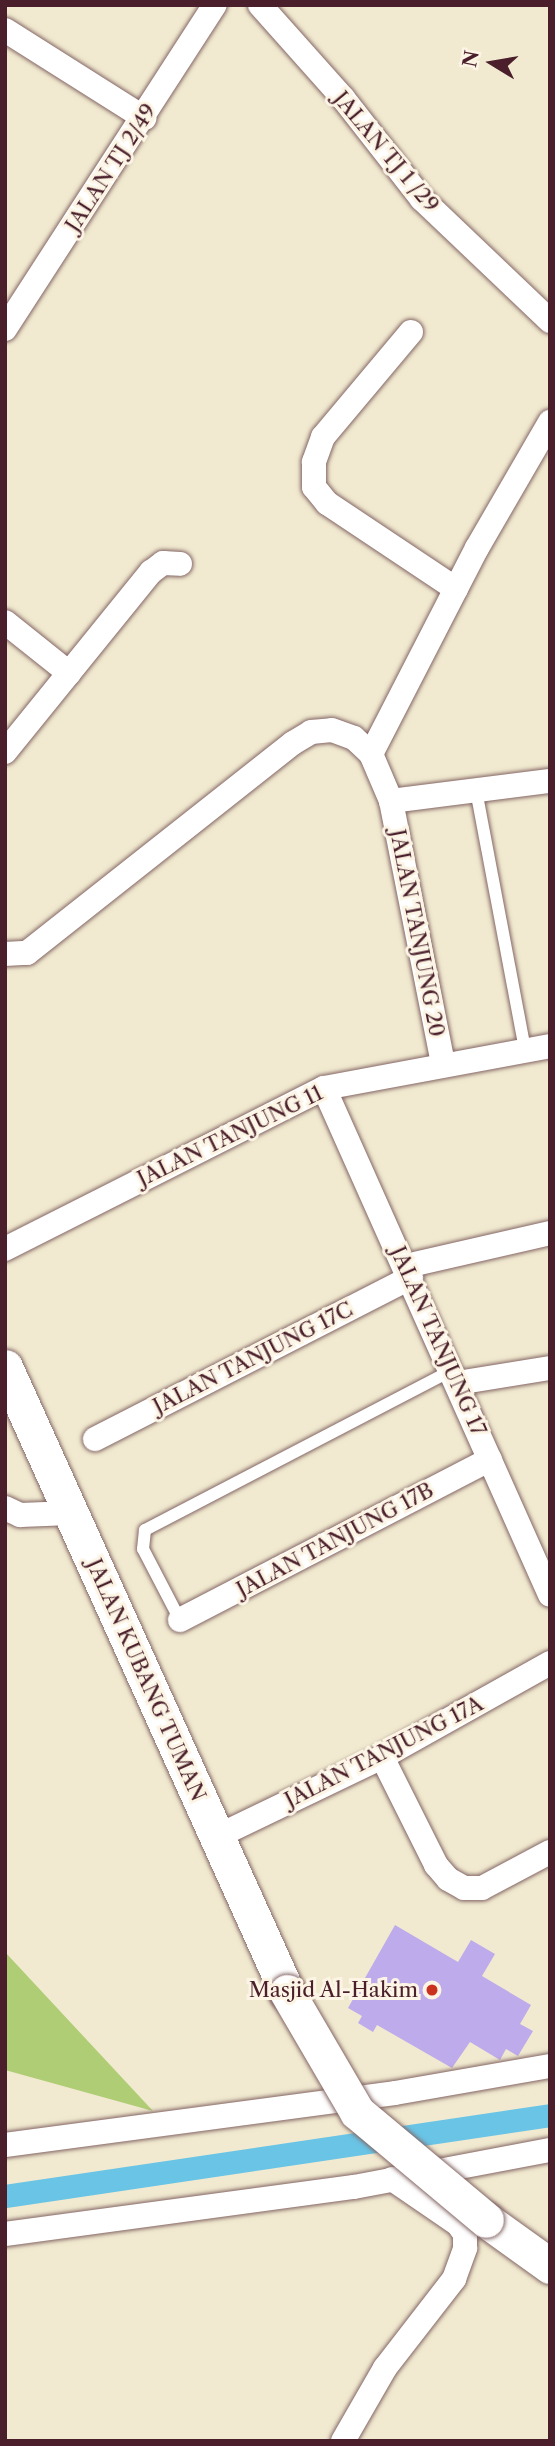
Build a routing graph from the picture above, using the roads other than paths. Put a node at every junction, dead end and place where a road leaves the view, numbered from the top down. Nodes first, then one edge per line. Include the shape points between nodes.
1 (215, 5) edge
2 (260, 5) edge
3 (5, 30) edge
4 (144, 118) junction
5 (12, 302) edge
6 (550, 321) edge
7 (5, 329) edge
8 (411, 331) dead end
9 (550, 422) edge
10 (180, 564) dead end
11 (456, 589) junction
12 (5, 622) edge
13 (69, 673) junction
14 (5, 751) edge
15 (371, 754) junction
16 (550, 781) edge
17 (476, 790) junction
18 (391, 801) junction
19 (5, 954) edge
20 (550, 1046) edge
21 (525, 1051) junction
22 (443, 1064) junction
23 (324, 1088) junction
24 (550, 1233) edge
25 (5, 1249) edge
26 (408, 1271) junction
27 (5, 1367) edge
28 (550, 1368) edge
29 (454, 1377) junction
30 (95, 1438) dead end
31 (490, 1459) junction
32 (5, 1508) edge
33 (71, 1513) junction
34 (550, 1595) edge
35 (180, 1620) joint
36 (550, 1664) edge
37 (382, 1757) junction
38 (216, 1837) junction
39 (550, 1853) edge
40 (550, 2066) edge
41 (5, 2144) edge
42 (550, 2150) edge
43 (392, 2179) junction
44 (5, 2234) edge
45 (550, 2266) edge
46 (343, 2441) edge

1 - 4 street, JALAN TJ 2/49
2 - 6 street, JALAN TJ 1 /29 via 422,199
3 - 4 street
4 - 5 street, JALAN TJ 2/49
5 - 7 street, JALAN TJ 2/49
8 - 11 street via 324,437 314,462 314,487 327,503
9 - 11 street
10 - 13 street via 163,563 151,572
11 - 15 street
12 - 13 street
13 - 14 street
15 - 18 street, JALAN TANJUNG 20
15 - 19 street via 343,734 311,732 27,953
16 - 17 street
17 - 18 street
17 - 21 lane
18 - 22 street, JALAN TANJUNG 20
20 - 21 street, JALAN TANJUNG 11
21 - 22 street, JALAN TANJUNG 11
22 - 23 street, JALAN TANJUNG 11
23 - 25 street, JALAN TANJUNG 11
23 - 26 street, JALAN TANJUNG 17
24 - 26 street, JALAN TANJUNG 17C
26 - 29 street, JALAN TANJUNG 17
26 - 30 street, JALAN TANJUNG 17C
27 - 33 main road, JALAN KUBANG TUMAN
28 - 29 street
29 - 31 street, JALAN TANJUNG 17
29 - 35 lane via 145,1530 143,1549
31 - 34 street, JALAN TANJUNG 17
31 - 35 street, JALAN TANJUNG 17B
32 - 33 street via 20,1515
33 - 38 main road, JALAN KUBANG TUMAN
36 - 37 street, JALAN TANJUNG 17A
37 - 38 street, JALAN TANJUNG 17A
37 - 39 street via 436,1865 448,1879 464,1888 482,1888
38 - 45 main road, JALAN KUBANG TUMAN, bridge via 287,1992 357,2112 486,2220
40 - 41 street via 395,2093
42 - 43 street
43 - 44 street
43 - 46 street via 458,2224 465,2234 465,2248 454,2279 385,2368

